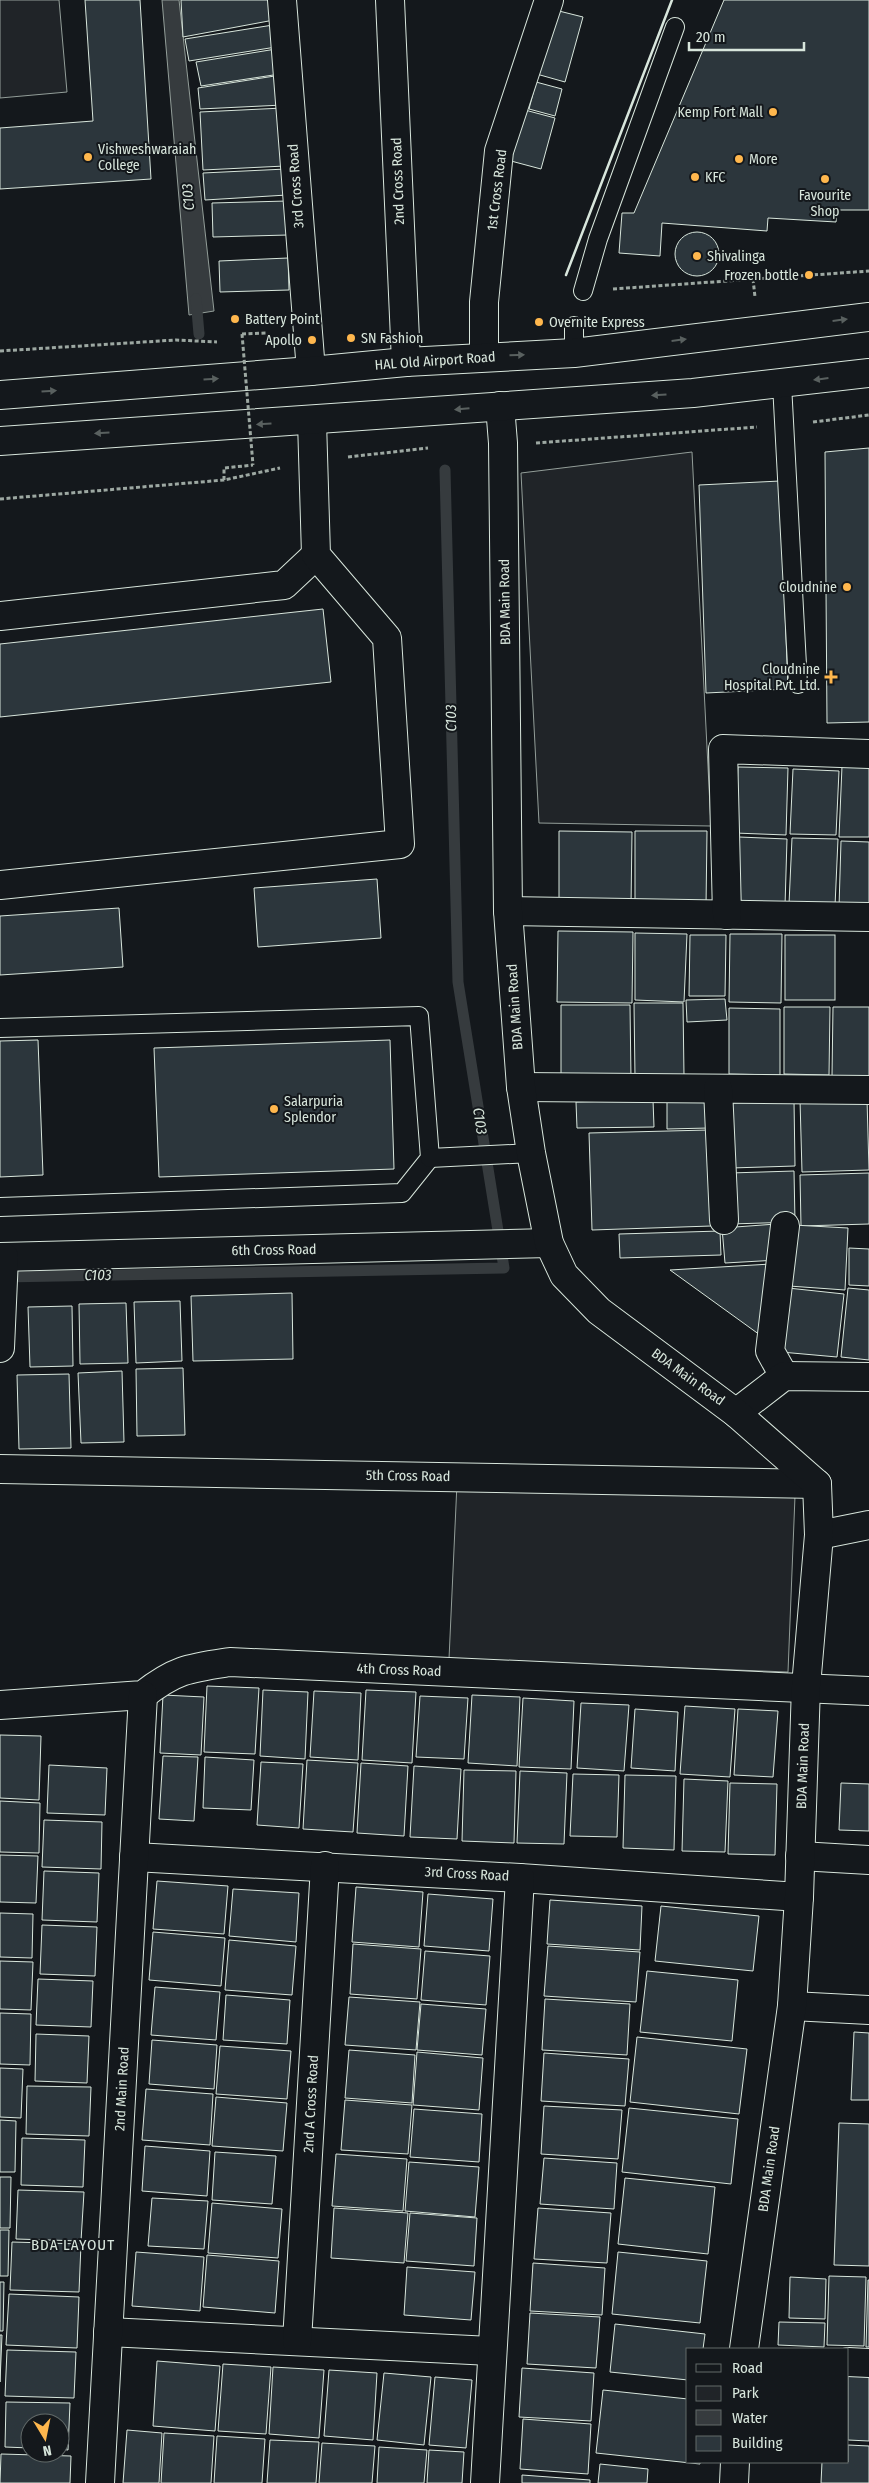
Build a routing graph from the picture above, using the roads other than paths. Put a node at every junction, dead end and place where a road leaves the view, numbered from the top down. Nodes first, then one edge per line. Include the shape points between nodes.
1 (282, 0) edge
2 (390, 0) edge
3 (549, 0) edge
4 (675, 27) dead end
5 (583, 291) road end
6 (869, 317) edge
7 (484, 356) junction
8 (406, 362) junction
9 (311, 372) junction
10 (869, 373) edge
11 (782, 384) junction
12 (0, 395) edge
13 (500, 406) junction
14 (312, 420) junction
15 (0, 441) edge
16 (316, 555) junction
17 (0, 616) edge
18 (798, 684) dead end
19 (869, 754) edge
20 (0, 885) edge
21 (508, 911) junction
22 (727, 915) junction
23 (869, 917) edge
24 (0, 1028) edge
25 (521, 1087) junction
26 (718, 1089) junction
27 (869, 1090) edge
28 (530, 1153) junction
29 (430, 1158) junction
30 (0, 1207) edge
31 (724, 1220) dead end
32 (785, 1226) dead end
33 (549, 1243) junction
34 (2, 1257) edge
35 (0, 1348) edge
36 (784, 1376) junction
37 (869, 1377) edge
38 (736, 1413) junction
39 (0, 1468) edge
40 (816, 1484) junction
41 (869, 1525) edge
42 (819, 1535) junction
43 (806, 1686) junction
44 (869, 1691) edge
45 (143, 1695) junction
46 (0, 1705) edge
47 (800, 1856) junction
48 (134, 1857) junction
49 (869, 1860) edge
50 (325, 1866) junction
51 (520, 1878) junction
52 (799, 1897) junction
53 (792, 2006) junction
54 (869, 2010) edge
55 (108, 2332) junction
56 (297, 2341) junction
57 (744, 2348) edge
58 (491, 2350) junction
59 (849, 2362) edge
60 (869, 2363) edge
61 (735, 2463) edge
62 (100, 2483) edge
63 (484, 2483) edge
64 (734, 2483) edge

1 - 9 street, 3rd Cross Road
2 - 8 street, 2nd Cross Road
3 - 7 street, 1st Cross Road via 500,151 484,302
4 - 5 lane via 598,239
7 -> 6 street, HAL Old Airport Road via 574,340
7 - 8 street, HAL Old Airport Road
8 - 9 street, HAL Old Airport Road
12 -> 9 street, HAL Old Airport Road
10 -> 11 street
11 -> 13 street
11 - 18 lane
13 -> 14 street
13 - 21 street, BDA Main Road
14 -> 15 street
14 - 16 street
16 - 17 street via 284,585
16 - 20 street via 387,638 400,844
19 - 22 street via 723,749
21 - 22 street
21 - 25 street, BDA Main Road
22 - 23 street
24 - 29 lane via 419,1016
25 - 26 street
25 - 28 street, BDA Main Road
26 - 27 street
26 - 31 street
28 - 29 lane
28 - 33 street, BDA Main Road
29 - 30 lane via 402,1193
32 - 36 street via 770,1351
33 - 34 street, 6th Cross Road
33 - 38 street, BDA Main Road via 564,1275 598,1311
34 - 35 street
36 - 37 street
36 - 38 street
38 - 40 street, BDA Main Road
39 - 40 street, 5th Cross Road
40 - 42 street, BDA Main Road
41 - 42 street
42 - 43 street, BDA Main Road
43 - 44 street, 4th Cross Road
43 - 45 street, 4th Cross Road via 230,1662 185,1669
43 - 47 street, BDA Main Road
45 - 46 street
45 - 48 street, 2nd Main Road
47 - 49 street
47 - 52 street, BDA Main Road
48 - 50 street, 3rd Cross Road
48 - 55 street, 2nd Main Road
50 - 51 street, 3rd Cross Road
50 - 56 street, 2nd A Cross Road
51 - 52 street, 3rd Cross Road
51 - 58 street
52 - 53 street, BDA Main Road
53 - 54 street
53 - 57 street, BDA Main Road
55 - 56 street
55 - 62 street, 2nd Main Road
56 - 58 street
58 - 63 street
59 - 60 street
61 - 64 street

